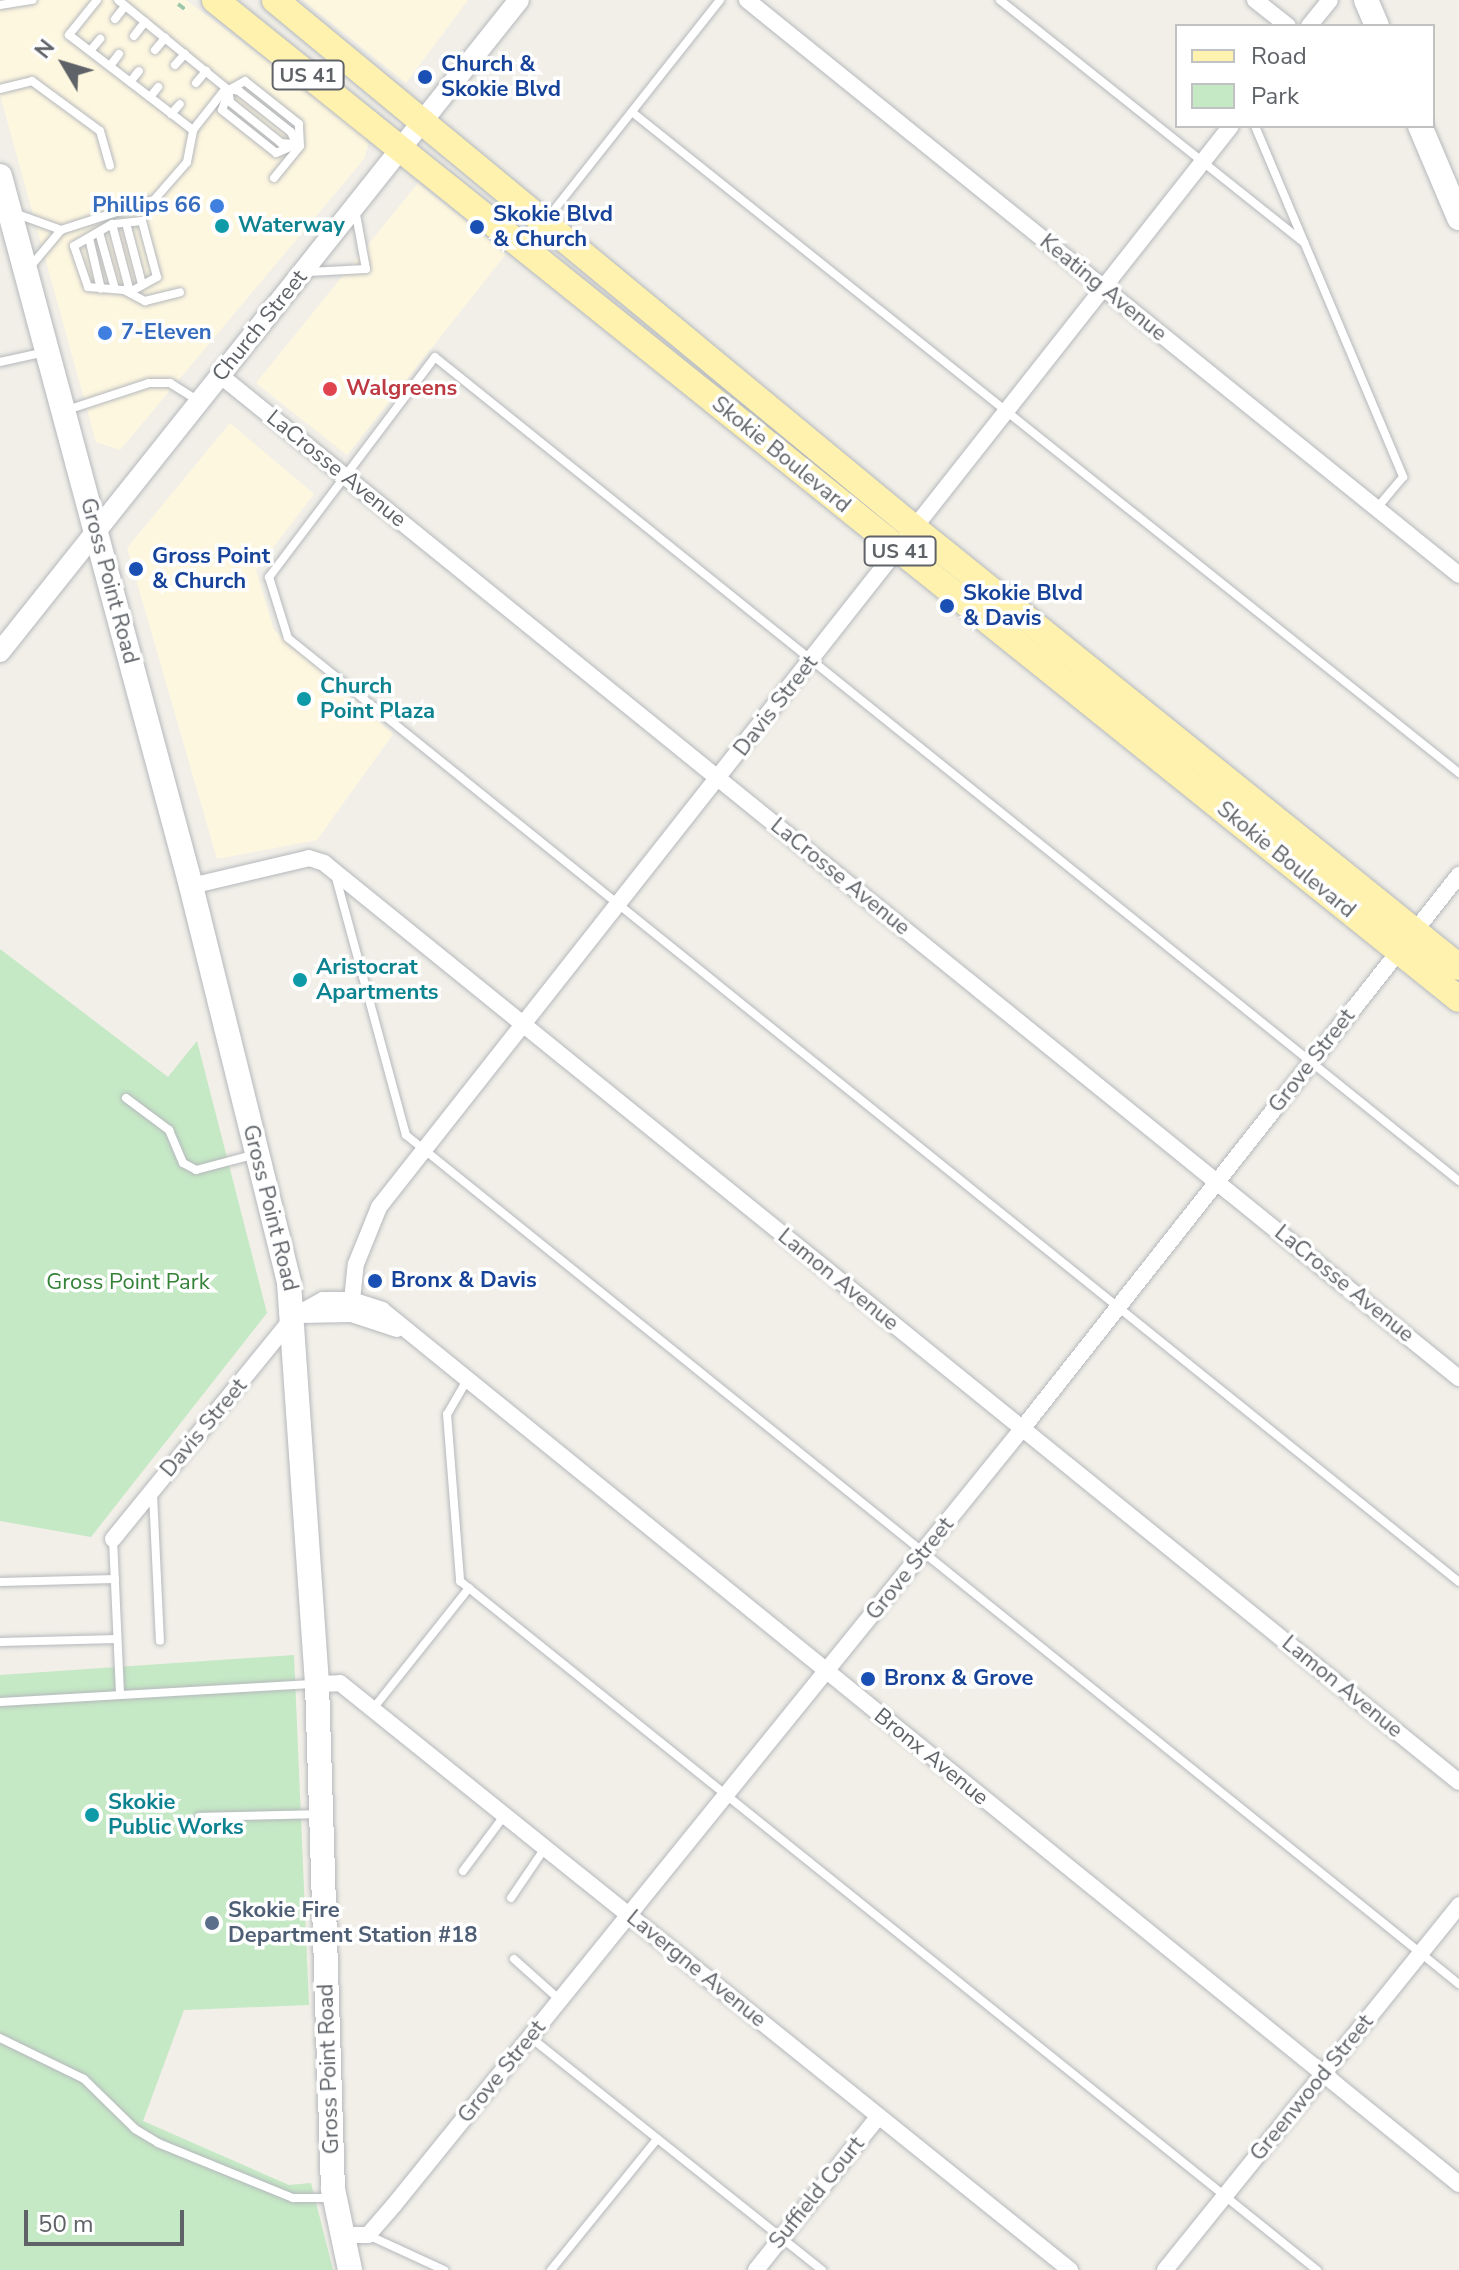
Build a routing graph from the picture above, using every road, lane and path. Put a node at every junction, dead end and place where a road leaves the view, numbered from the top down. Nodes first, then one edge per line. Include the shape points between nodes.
1 (33, 0) edge
2 (97, 0) edge
3 (215, 0) edge
4 (519, 0) edge
5 (720, 0) edge
6 (747, 0) edge
7 (1000, 0) edge
8 (1255, 0) edge
9 (1330, 0) edge
10 (1366, 0) edge
11 (122, 3) edge
12 (178, 4) dead end
13 (0, 5) edge
14 (290, 6) edge
15 (186, 10) dead end
16 (115, 19) dead end
17 (145, 22) junction
18 (1285, 24) edge
19 (1311, 24) edge
20 (1376, 24) edge
21 (134, 36) dead end
22 (165, 38) junction
23 (100, 39) dead end
24 (155, 50) dead end
25 (90, 51) junction
26 (119, 54) dead end
27 (185, 54) junction
28 (175, 65) dead end
29 (110, 66) junction
30 (139, 71) dead end
31 (206, 71) junction
32 (130, 82) junction
33 (196, 83) dead end
34 (158, 87) dead end
35 (0, 89) edge
36 (228, 89) junction
37 (150, 97) junction
38 (180, 104) dead end
39 (632, 112) junction
40 (171, 114) junction
41 (422, 124) junction
42 (1229, 128) edge
43 (1256, 128) edge
44 (1421, 128) edge
45 (193, 130) junction
46 (297, 144) junction
47 (401, 150) junction
48 (1203, 162) junction
49 (110, 166) dead end
50 (0, 176) edge
51 (274, 178) dead end
52 (355, 208) junction
53 (10, 209) junction
54 (1459, 218) edge
55 (110, 222) junction
56 (126, 223) junction
57 (544, 223) junction
58 (61, 230) junction
59 (99, 232) junction
60 (89, 238) junction
61 (1308, 246) junction
62 (29, 271) junction
63 (304, 272) junction
64 (142, 284) junction
65 (1104, 288) junction
66 (101, 289) junction
67 (115, 289) junction
68 (130, 292) junction
69 (180, 292) dead end
70 (50, 350) junction
71 (0, 362) edge
72 (221, 376) junction
73 (200, 402) junction
74 (65, 410) junction
75 (1008, 410) junction
76 (345, 476) junction
77 (1376, 508) junction
78 (914, 528) junction
79 (95, 533) junction
80 (898, 549) junction
81 (1459, 575) edge
82 (0, 652) edge
83 (812, 660) junction
84 (1459, 773) edge
85 (719, 779) junction
86 (335, 873) junction
87 (1459, 875) edge
88 (191, 886) junction
89 (619, 905) junction
90 (1407, 942) junction
91 (1459, 967) edge
92 (1459, 999) edge
93 (524, 1027) junction
94 (1312, 1062) junction
95 (126, 1098) dead end
96 (426, 1151) junction
97 (257, 1153) junction
98 (1459, 1181) edge
99 (1217, 1182) junction
100 (352, 1300) junction
101 (1118, 1306) junction
102 (294, 1316) junction
103 (402, 1331) junction
104 (1459, 1378) edge
105 (467, 1380) junction
106 (1022, 1429) junction
107 (153, 1489) junction
108 (113, 1539) joint
109 (923, 1552) junction
110 (115, 1579) junction
111 (0, 1582) edge
112 (1459, 1582) edge
113 (469, 1588) junction
114 (117, 1639) junction
115 (160, 1641) dead end
116 (0, 1642) edge
117 (827, 1672) junction
118 (317, 1684) junction
119 (120, 1695) junction
120 (0, 1702) edge
121 (372, 1710) junction
122 (1459, 1782) edge
123 (728, 1793) junction
124 (321, 1814) junction
125 (504, 1815) junction
126 (199, 1817) dead end
127 (546, 1848) junction
128 (463, 1871) dead end
129 (511, 1898) dead end
130 (1459, 1905) edge
131 (630, 1915) junction
132 (1421, 1953) junction
133 (514, 1959) dead end
134 (1459, 1984) edge
135 (560, 2000) junction
136 (530, 2037) junction
137 (0, 2038) edge
138 (1323, 2074) junction
139 (878, 2117) junction
140 (657, 2139) junction
141 (1459, 2184) edge
142 (1226, 2195) junction
143 (335, 2198) junction
144 (342, 2235) junction
145 (368, 2235) junction
146 (782, 2238) junction
147 (350, 2270) edge
148 (444, 2270) edge
149 (551, 2270) edge
150 (756, 2270) edge
151 (822, 2270) edge
152 (1070, 2270) edge
153 (1165, 2270) edge
154 (1317, 2270) edge

1 - 13 lane
2 - 25 lane via 69,35
3 - 47 main road, Skokie Boulevard / US 41
4 - 41 street, Church Street
5 - 39 lane
6 - 65 street, Keating Avenue
7 - 48 lane
8 - 18 street
9 - 19 street
10 - 20 main road
11 - 16 lane
11 - 17 lane
12 - 15 path
14 - 41 main road, Skokie Boulevard / US 41
17 - 21 lane
17 - 22 lane
22 - 24 lane
22 - 27 lane
23 - 25 lane
25 - 29 lane
26 - 29 lane
27 - 28 lane
27 - 31 lane
29 - 32 lane
30 - 32 lane
31 - 33 lane
31 - 36 lane
32 - 37 lane
34 - 37 lane
35 - 49 lane via 32,81 100,131
36 - 45 lane
36 - 46 lane via 245,81 299,124
36 - 46 lane via 222,110 276,153
37 - 40 lane
38 - 40 lane
39 - 57 lane
39 - 75 lane
40 - 45 lane
41 - 47 street, Church Street
41 - 57 main road, Skokie Boulevard / US 41
42 - 48 street, Davis Street
43 - 61 lane
44 - 54 main road
45 - 55 lane via 187,162 154,200
46 - 51 lane
47 - 52 street, Church Street
47 - 80 main road, Skokie Boulevard / US 41
48 - 61 lane
48 - 65 street, Davis Street
50 - 53 main road, Gross Point Road
52 - 63 street, Church Street
52 - 63 lane via 366,269
53 - 58 lane
53 - 62 main road, Gross Point Road
55 - 56 lane
55 - 58 lane
55 - 59 lane
55 - 68 lane
56 - 64 lane
56 - 64 lane via 142,221 157,277
57 - 78 main road, Skokie Boulevard / US 41
58 - 62 lane
59 - 60 lane
59 - 67 lane
60 - 66 lane
60 - 66 lane via 74,246 77,263 88,287
61 - 77 lane via 1403,477
62 - 70 main road, Gross Point Road
63 - 72 street, Church Street
64 - 68 lane
65 - 75 street, Davis Street
65 - 77 street, Keating Avenue
66 - 67 lane
67 - 68 lane
68 - 69 lane via 152,302
70 - 71 lane
70 - 74 main road, Gross Point Road
72 - 73 street, Church Street
72 - 76 street, LaCrosse Avenue
73 - 74 lane via 170,383 149,383
73 - 79 street, Church Street
74 - 79 main road, Gross Point Road
75 - 78 street, Davis Street
75 - 84 lane
76 - 83 lane via 435,357
76 - 85 street, LaCrosse Avenue
76 - 89 lane via 269,577 288,638
77 - 81 street, Keating Avenue
78 - 80 street, Davis Street
78 - 90 main road, Skokie Boulevard / US 41
79 - 82 street, Church Street
79 - 88 main road, Gross Point Road
80 - 83 street, Davis Street
80 - 90 main road, Skokie Boulevard / US 41
83 - 85 street, Davis Street
83 - 94 lane
85 - 89 street, Davis Street
85 - 99 street, LaCrosse Avenue
86 - 88 street, Lamon Avenue via 309,858
86 - 93 street, Lamon Avenue
86 - 96 lane via 406,1135
87 - 90 street, Grove Street
88 - 97 main road, Gross Point Road
89 - 93 street, Davis Street
89 - 101 lane
90 - 91 main road, Skokie Boulevard / US 41
90 - 92 main road, Skokie Boulevard / US 41
90 - 94 street, Grove Street
93 - 96 street, Davis Street
93 - 106 street, Lamon Avenue
94 - 98 lane
94 - 99 street, Grove Street
95 - 97 lane via 169,1130 183,1163 196,1170
96 - 100 street, Davis Street via 370,1227 356,1264
96 - 109 lane
97 - 102 main road, Gross Point Road
99 - 101 street, Grove Street
99 - 104 street, LaCrosse Avenue
100 - 102 street via 323,1300
100 - 103 street, Bronx Avenue via 382,1310
101 - 106 street, Grove Street
101 - 112 lane
102 - 103 street, Bronx Avenue via 351,1314
102 - 107 street, Davis Street
102 - 118 main road, Gross Point Road
103 - 105 street, Bronx Avenue
105 - 113 lane via 447,1414 460,1581
105 - 117 street, Bronx Avenue
106 - 109 street, Grove Street
106 - 122 street, Lamon Avenue
107 - 108 street, Davis Street
107 - 115 lane
108 - 110 lane
109 - 117 street, Grove Street
109 - 132 lane
110 - 111 lane
110 - 114 lane
113 - 121 lane
113 - 123 lane
114 - 116 lane
114 - 119 lane
117 - 123 street, Grove Street
117 - 138 street, Bronx Avenue
118 - 119 lane
118 - 121 street, Lavergne Avenue via 340,1683
118 - 124 main road, Gross Point Road
119 - 120 lane
121 - 125 street, Lavergne Avenue
123 - 131 street, Grove Street
123 - 142 lane
124 - 126 lane
124 - 143 main road, Gross Point Road
125 - 127 street, Lavergne Avenue
125 - 128 lane
127 - 129 lane
127 - 131 street, Lavergne Avenue
130 - 132 street, Greenwood Street
131 - 135 street, Grove Street
131 - 139 street, Lavergne Avenue
132 - 134 lane
132 - 138 street, Greenwood Street
133 - 135 lane
135 - 136 street, Grove Street
136 - 140 lane
136 - 145 street, Grove Street
137 - 143 lane via 84,2079 135,2129 158,2143 293,2198
138 - 141 street, Bronx Avenue
138 - 142 street, Greenwood Street
139 - 146 street, Suffield Court
139 - 152 street, Lavergne Avenue
140 - 146 lane
140 - 149 lane
142 - 153 street, Greenwood Street
142 - 154 lane
143 - 144 main road, Gross Point Road
144 - 145 street
144 - 147 main road, Gross Point Road
145 - 148 lane
146 - 150 street, Suffield Court
146 - 151 lane

